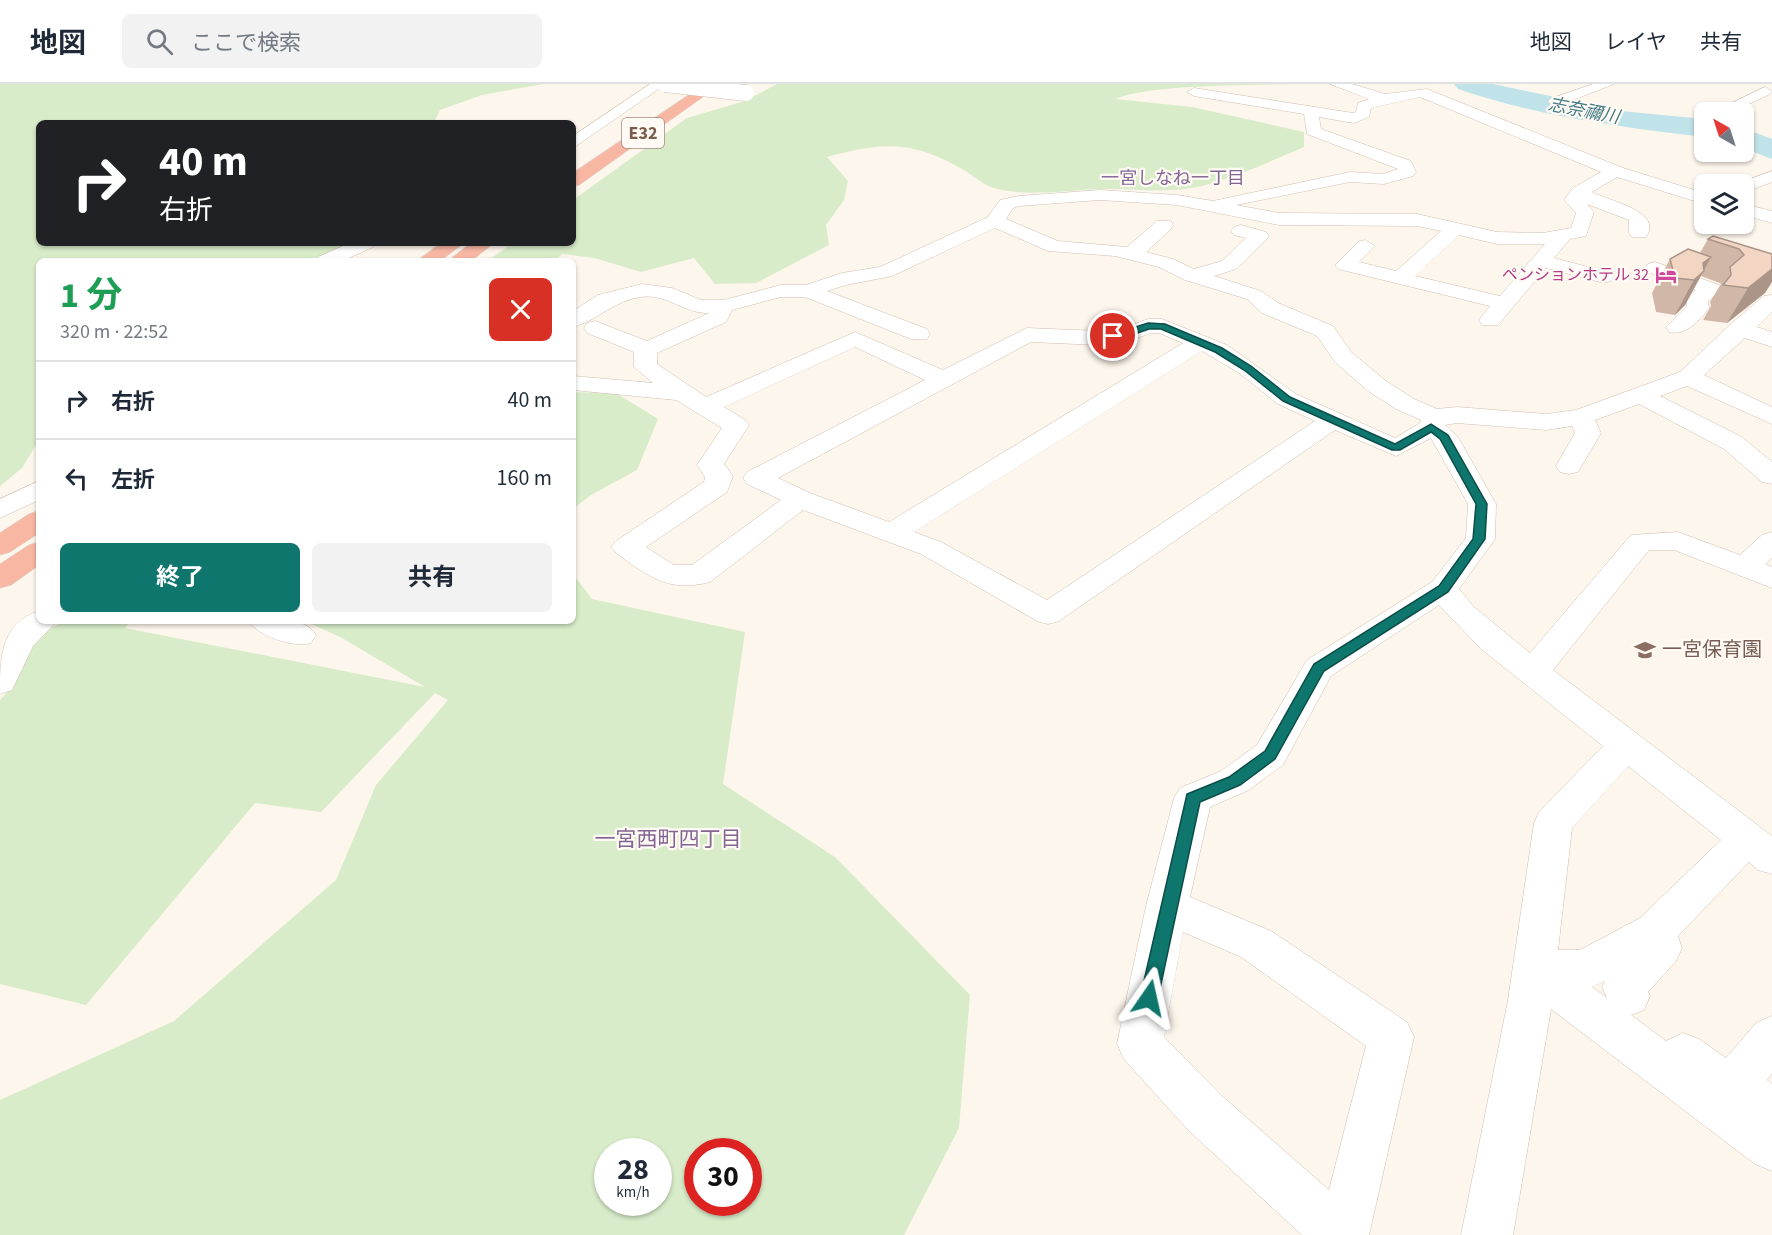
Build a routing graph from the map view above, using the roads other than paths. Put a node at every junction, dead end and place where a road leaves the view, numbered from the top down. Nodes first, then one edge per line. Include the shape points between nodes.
1 (659, 84) edge
2 (665, 84) edge
3 (693, 84) edge
4 (714, 84) edge
5 (1337, 84) edge
6 (1607, 84) edge
7 (1743, 86) dead end
8 (1424, 88) edge
9 (1194, 92) dead end
10 (1768, 92) edge
11 (746, 93) dead end
12 (1384, 99) junction
13 (1554, 102) dead end
14 (1744, 102) edge
15 (1311, 113) junction
16 (576, 141) edge
17 (576, 162) edge
18 (1617, 172) junction
19 (1772, 176) edge
20 (576, 179) edge
21 (1754, 184) edge
22 (1754, 186) edge
23 (1772, 188) edge
24 (1670, 189) junction
25 (1580, 192) junction
26 (1694, 196) edge
27 (1208, 206) junction
28 (1643, 207) dead end
29 (1754, 215) edge
30 (995, 221) junction
31 (1769, 224) edge
32 (1164, 225) dead end
33 (1453, 230) junction
34 (1241, 231) dead end
35 (1639, 233) dead end
36 (1563, 236) junction
37 (359, 246) edge
38 (450, 246) edge
39 (480, 246) edge
40 (1365, 246) dead end
41 (1135, 255) junction
42 (332, 258) edge
43 (432, 258) edge
44 (462, 258) edge
45 (1614, 258) dead end
46 (1541, 261) junction
47 (1655, 268) dead end
48 (1192, 276) junction
49 (1394, 280) junction
50 (808, 291) junction
51 (1772, 301) edge
52 (1504, 303) junction
53 (724, 306) junction
54 (1716, 312) junction
55 (576, 318) edge
56 (1489, 322) dead end
57 (1677, 327) dead end
58 (595, 328) dead end
59 (919, 334) dead end
60 (1772, 340) edge
61 (1200, 342) junction
62 (647, 349) junction
63 (1688, 377) junction
64 (943, 379) junction
65 (576, 383) edge
66 (682, 393) junction
67 (1642, 396) junction
68 (707, 406) junction
69 (1772, 416) edge
70 (1581, 417) junction
71 (1333, 420) junction
72 (1433, 422) junction
73 (1569, 466) dead end
74 (1772, 476) edge
75 (36, 491) edge
76 (800, 498) junction
77 (0, 510) edge
78 (36, 522) edge
79 (892, 533) junction
80 (1772, 541) edge
81 (0, 546) edge
82 (36, 553) edge
83 (1744, 568) junction
84 (0, 578) edge
85 (1772, 578) edge
86 (1443, 589) junction
87 (38, 624) edge
88 (272, 624) edge
89 (300, 635) dead end
90 (1534, 671) junction
91 (0, 682) edge
92 (1627, 743) junction
93 (1760, 848) edge
94 (1167, 906) junction
95 (1655, 931) junction
96 (1550, 969) junction
97 (1628, 996) dead end
98 (1772, 1038) edge
99 (1734, 1084) junction
100 (1772, 1113) edge
101 (1772, 1147) edge
102 (1325, 1230) edge
103 (1487, 1235) edge

1 - 16 street
2 - 11 street, bridge
3 - 17 highway, E32
4 - 20 highway, E32
5 - 12 street
6 - 13 street
7 - 10 street
8 - 12 street
8 - 18 street via 1532,139
9 - 15 street
10 - 14 street
12 - 15 street via 1363,106 1362,117
15 - 27 street via 1313,130 1333,141 1405,165 1407,172 1384,179 1350,177
18 - 24 street
18 - 25 street via 1608,173
19 - 21 street
22 - 23 street
24 - 26 street
24 - 28 street
25 - 35 street via 1636,216
25 - 36 street via 1573,200 1585,212 1579,231
27 - 30 street via 1100,195 1005,204
27 - 33 street via 1279,219 1396,219
29 - 31 street
30 - 41 street via 1055,247
30 - 50 street via 885,272 842,279
32 - 41 street via 1137,247
33 - 36 street via 1497,238
33 - 49 street
34 - 48 street via 1259,236 1229,265
36 - 46 street
37 - 42 street
38 - 43 highway
39 - 44 highway
40 - 49 street via 1345,265
41 - 48 street via 1166,263
45 - 46 street via 1602,281
46 - 52 street
47 - 54 street via 1712,288
48 - 72 street via 1254,295 1270,308 1325,331 1343,357 1377,386
49 - 52 street
50 - 53 street via 760,295
50 - 59 street
51 - 54 street
52 - 56 street
53 - 55 street via 698,307 665,292 642,290 606,300
53 - 62 street via 718,317
54 - 57 street
54 - 60 street
54 - 63 street
58 - 62 street
61 - 64 street via 1162,326 1099,338 1027,335
61 - 71 street via 1247,368 1287,399
61 - 79 street
62 - 66 street via 646,367
63 - 67 street
63 - 69 street
64 - 68 street via 855,339
64 - 76 street via 757,478
65 - 66 street
66 - 68 street
67 - 70 street
67 - 74 street via 1733,442
68 - 76 street via 736,425 732,438 713,454 710,465 719,476 717,486 626,547 668,575 699,575
70 - 72 street via 1546,422 1457,415
70 - 73 street via 1588,433
71 - 72 street via 1396,448
71 - 79 street via 1048,614 931,548
72 - 86 street via 1482,504 1479,539
75 - 77 street
76 - 79 street
78 - 81 highway
80 - 83 street
82 - 84 highway
83 - 85 street
83 - 90 street via 1678,542 1641,541
86 - 90 street via 1492,641
86 - 94 street via 1319,668 1270,755 1234,781 1193,798
87 - 91 street via 21,640
88 - 89 street
90 - 92 street
92 - 93 street
92 - 96 street via 1553,823
93 - 95 street
94 - 102 street via 1140,1044
94 - 102 street via 1256,944 1391,1036
95 - 96 street via 1585,970
95 - 97 street via 1661,948 1624,987
96 - 99 street via 1714,1078
96 - 101 street
96 - 103 street via 1530,1000
98 - 99 street
99 - 100 street

